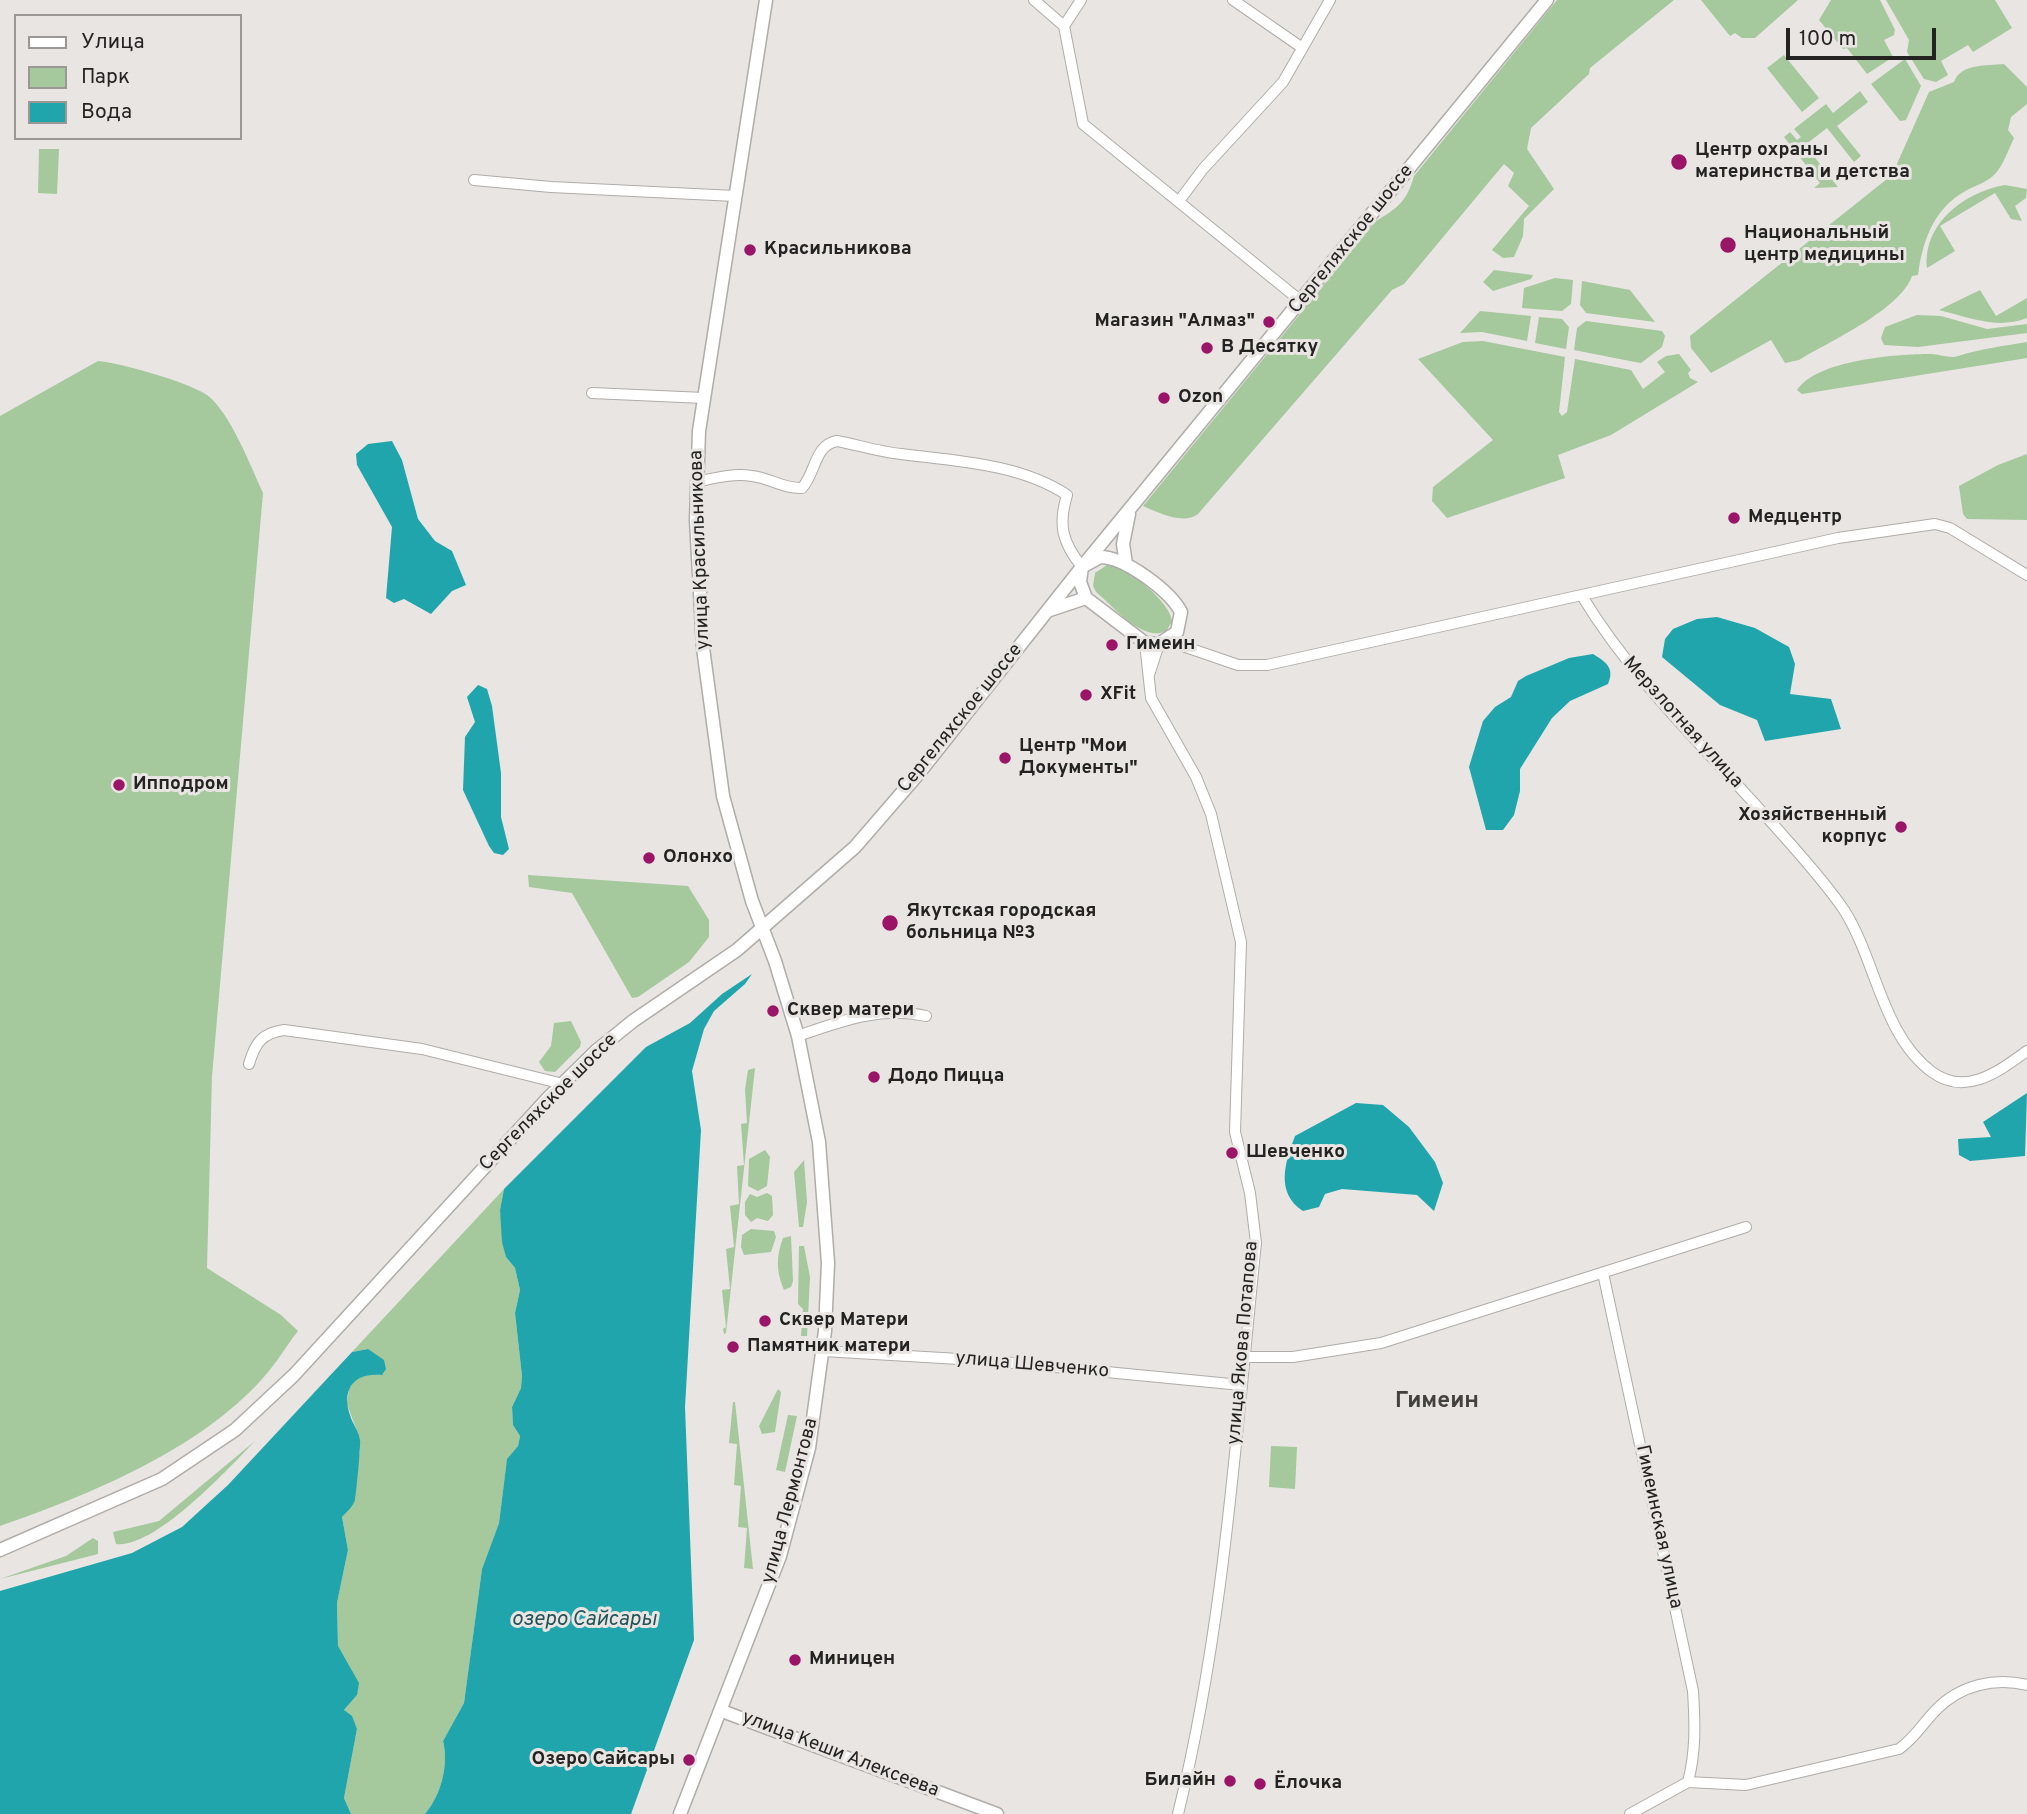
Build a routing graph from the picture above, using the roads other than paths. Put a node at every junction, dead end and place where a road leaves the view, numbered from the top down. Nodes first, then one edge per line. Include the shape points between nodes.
1 (766, 0) edge
2 (1034, 0) edge
3 (1080, 0) edge
4 (1233, 0) edge
5 (1330, 0) edge
6 (1547, 0) edge
7 (1064, 26) junction
8 (1301, 47) junction
9 (474, 180) dead end
10 (735, 196) junction
11 (1179, 201) junction
12 (1302, 302) junction
13 (592, 393) dead end
14 (704, 398) junction
15 (696, 482) junction
16 (1129, 510) junction
17 (1126, 564) junction
18 (1082, 567) junction
19 (2027, 575) edge
20 (1582, 596) junction
21 (1086, 598) junction
22 (1047, 612) junction
23 (1177, 632) junction
24 (1145, 643) junction
25 (1159, 644) junction
26 (1196, 650) junction
27 (1148, 679) junction
28 (764, 929) junction
29 (926, 1016) dead end
30 (798, 1036) junction
31 (2027, 1051) edge
32 (249, 1063) dead end
33 (563, 1084) junction
34 (1746, 1227) dead end
35 (1603, 1273) junction
36 (823, 1351) junction
37 (1244, 1357) junction
38 (1241, 1385) junction
39 (0, 1550) edge
40 (2027, 1685) edge
41 (722, 1711) junction
42 (1688, 1782) junction
43 (680, 1814) edge
44 (997, 1814) edge
45 (1178, 1814) edge
46 (1629, 1814) edge

1 - 10 main road, улица Красильникова
2 - 7 street
3 - 7 street
4 - 8 street
5 - 8 street
6 - 12 main road, Сергеляхское шоссе
7 - 11 street via 1083,124
8 - 11 street via 1283,82
9 - 10 street
10 - 14 main road, улица Красильникова
11 - 12 street
12 - 16 main road, Сергеляхское шоссе
13 - 14 street
14 - 15 main road, улица Красильникова
15 - 18 street via 727,475 754,476 791,489 802,488 821,449 827,442 837,441 1024,474 1045,480 1067,495 1060,527
15 - 28 main road, улица Красильникова via 703,648 723,796
16 - 17 main road, Сергеляхское шоссе via 1123,544
16 - 18 main road, Сергеляхское шоссе
17 - 18 main road via 1101,557
17 - 23 main road via 1174,601 1181,612
18 - 21 main road via 1080,582
18 - 22 main road, Сергеляхское шоссе
19 - 20 street via 1950,528 1920,525 1838,538
20 - 26 street via 1267,665 1238,665
20 - 31 street, Мерзлотная улица via 1653,694 1762,811 1843,909 1893,1020 1914,1055 1950,1082 1970,1083
21 - 22 main road
21 - 24 main road
22 - 28 main road, Сергеляхское шоссе via 855,847
23 - 25 main road
23 - 26 street
24 - 25 main road
24 - 27 street, улица Якова Потапова
25 - 26 street
25 - 27 street
27 - 37 street, улица Якова Потапова via 1151,698 1196,777 1211,814 1241,942 1235,1132 1256,1243
28 - 30 main road, улица Лермонтова
28 - 33 main road, Сергеляхское шоссе via 633,1021
29 - 30 street via 872,1013
30 - 36 main road, улица Лермонтова via 819,1142 824,1194 828,1263
32 - 33 street via 254,1046 268,1032 284,1030 422,1049
33 - 39 main road, Сергеляхское шоссе via 293,1375 235,1430 162,1479
34 - 35 street
35 - 37 street via 1381,1343 1293,1357
35 - 42 street, Гимеинская улица via 1693,1691 1695,1755
36 - 38 street, улица Шевченко via 993,1361
36 - 41 main road, улица Лермонтова via 809,1448 791,1519
37 - 38 street, улица Якова Потапова
38 - 45 street, улица Якова Потапова via 1216,1620
40 - 42 street via 1996,1680 1962,1692 1938,1707 1915,1737 1899,1749 1746,1785
41 - 43 main road, улица Лермонтова
41 - 44 main road, улица Кеши Алексеева
42 - 46 street

